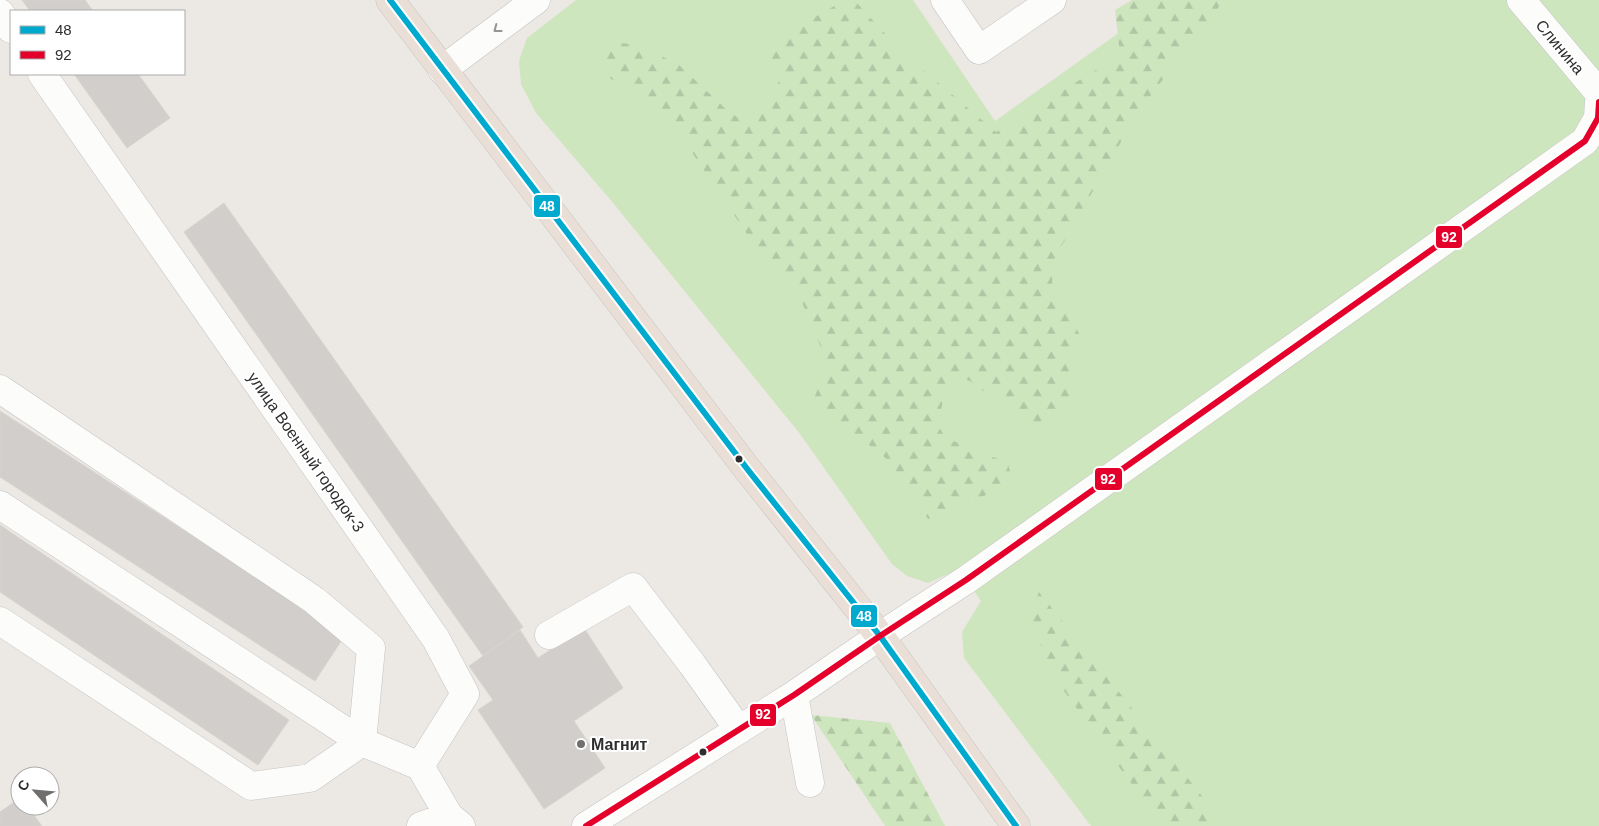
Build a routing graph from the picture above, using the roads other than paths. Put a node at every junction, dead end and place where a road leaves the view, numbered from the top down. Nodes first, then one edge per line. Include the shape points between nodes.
1 (390, 0) edge
2 (536, 0) edge
3 (945, 0) edge
4 (1052, 0) edge
5 (1521, 0) edge
6 (0, 13) edge
7 (10, 28) edge
8 (442, 70) junction
9 (43, 75) edge
10 (1599, 104) edge
11 (0, 389) edge
12 (0, 505) edge
13 (0, 621) edge
14 (549, 635) dead end
15 (880, 636) junction
16 (794, 695) junction
17 (740, 730) junction
18 (362, 742) junction
19 (420, 766) junction
20 (810, 783) dead end
21 (455, 821) edge
22 (421, 826) edge
23 (586, 826) edge
24 (1016, 826) edge

1 - 8 highway
2 -> 8 street
3 - 4 street via 979,50
5 - 10 street, Слинина
6 - 7 street
8 - 15 highway via 748,470
9 - 19 street, улица Военный городок-3 via 436,639 464,694
10 - 15 street via 1585,142 966,580
11 - 18 street via 314,600 371,648
12 - 18 street
13 - 18 street via 251,786 310,778
14 - 17 street via 633,587
15 - 16 street
15 - 24 highway
16 - 17 street
16 - 20 street
17 - 23 street
18 - 19 street
19 - 21 street
21 - 22 street

